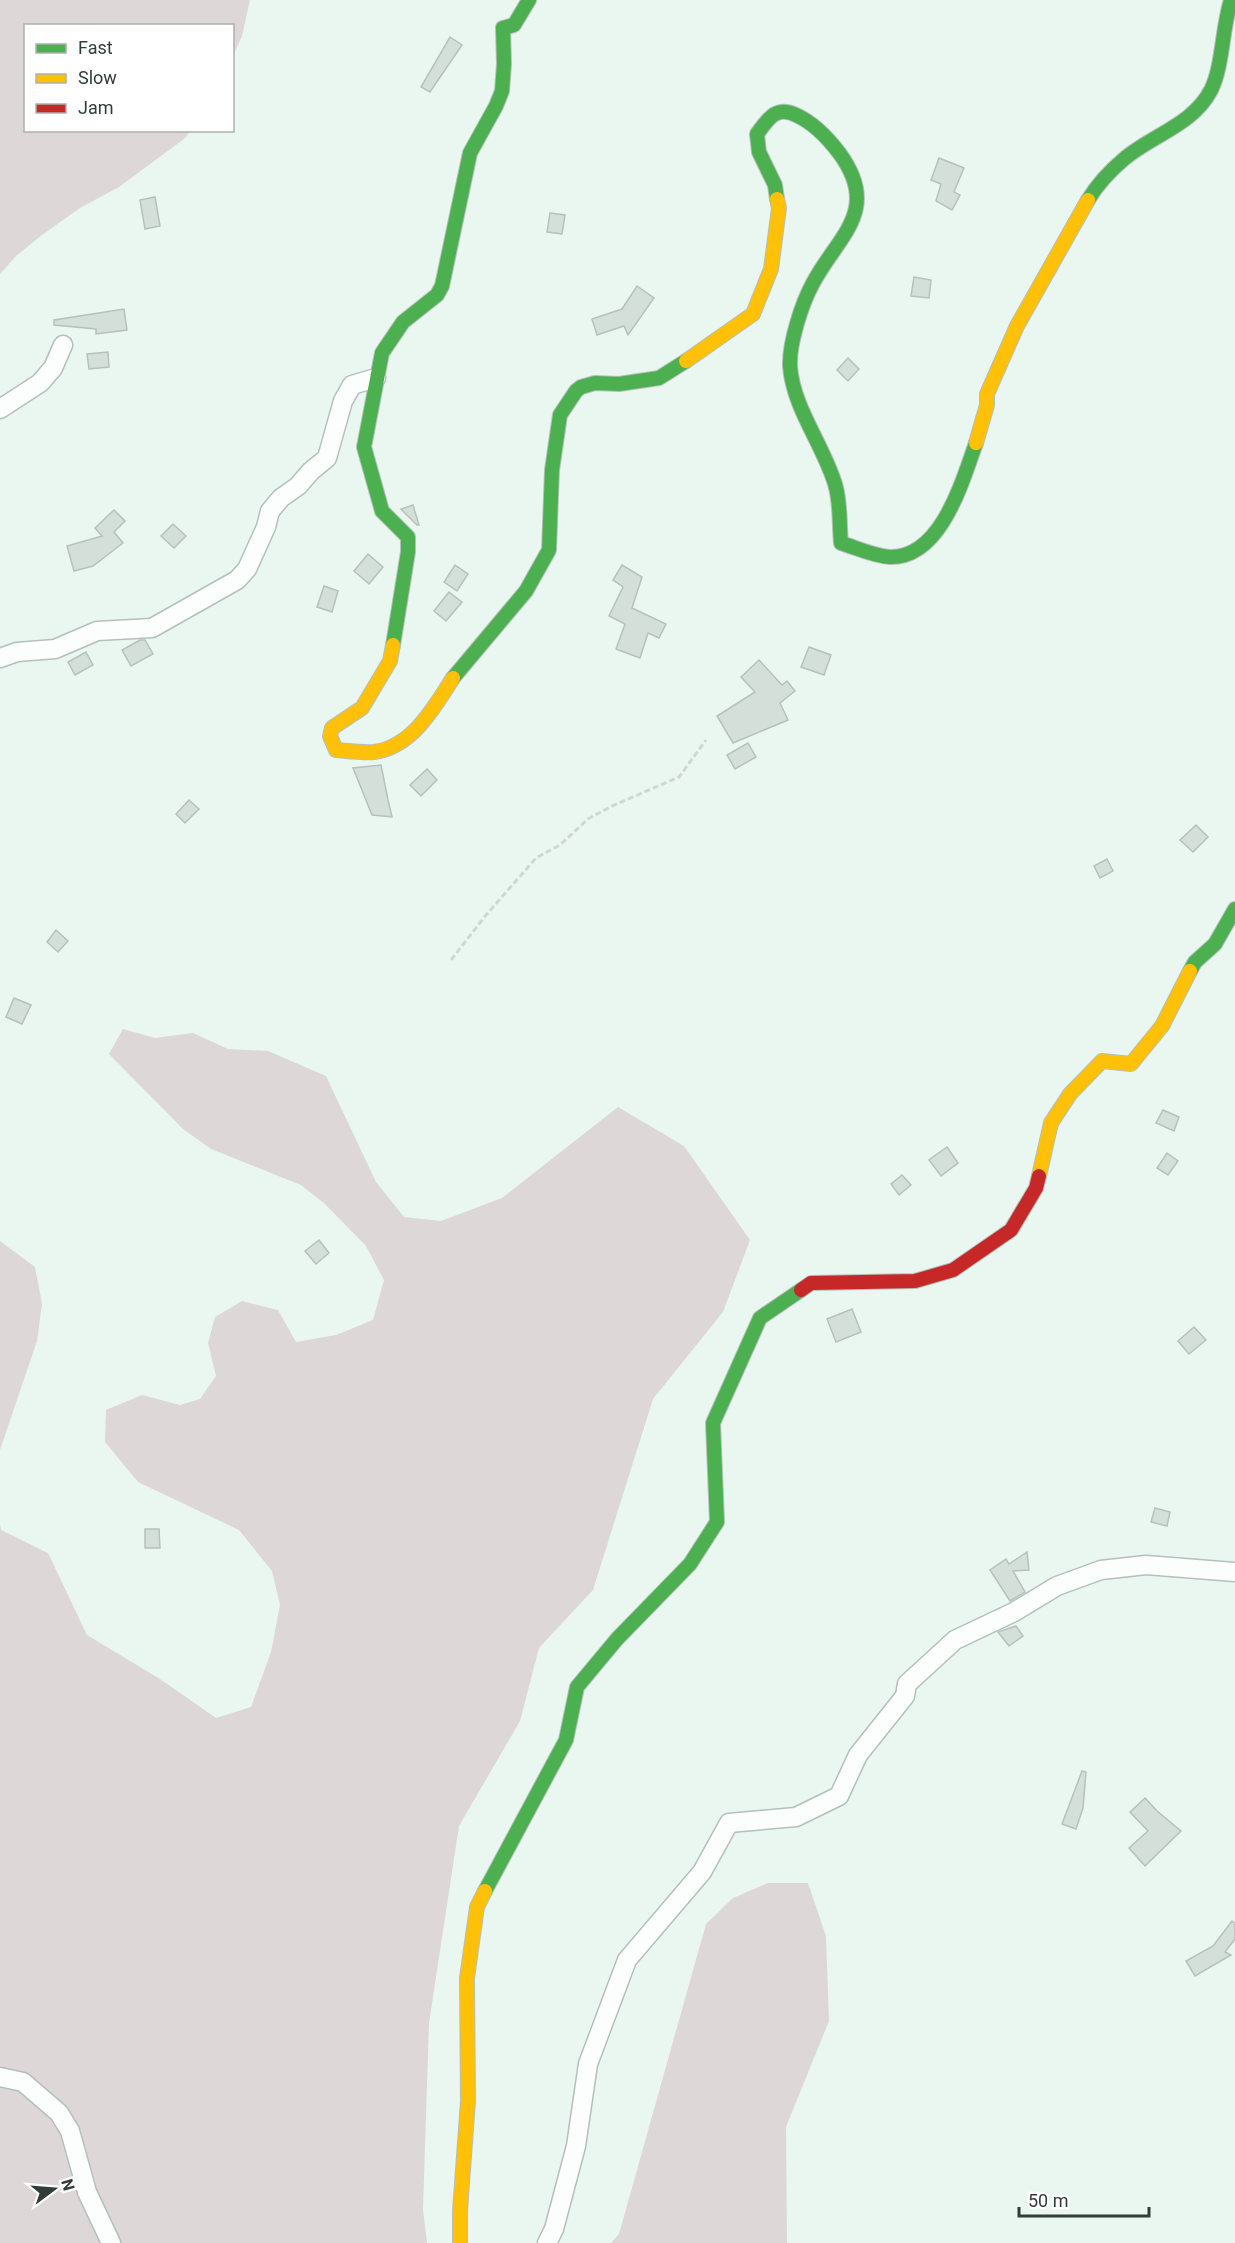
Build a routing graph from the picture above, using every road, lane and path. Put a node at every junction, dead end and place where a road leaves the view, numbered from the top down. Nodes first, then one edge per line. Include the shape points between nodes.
1 (529, 0) edge
2 (1231, 0) edge
3 (63, 345) dead end
4 (376, 378) junction
5 (0, 409) edge
6 (0, 658) edge
7 (706, 740) dead end
8 (1235, 909) edge
9 (452, 960) dead end
10 (1235, 1572) edge
11 (0, 2077) edge
12 (111, 2243) edge
13 (460, 2243) edge
14 (547, 2243) edge

1 - 4 street via 514,25 503,28 505,61 499,98 470,153 442,286 437,295 403,322 386,345
2 - 4 street via 1210,92 1193,114 1125,158 1094,190 1017,326 987,394 985,414 956,496 934,536 910,553 883,557 841,543 835,485 790,368 790,352 811,285 853,220 857,206 855,190 837,148 808,120 786,111 772,114 757,134 759,152 775,185 779,208 771,269 753,314 658,378 595,383 576,391 560,415 552,470 549,550 526,591 454,676 433,710 399,745 373,752 336,750 330,736 332,728 362,708 390,662 408,552 408,537 382,511 364,447
3 - 5 street via 53,368 40,383
4 - 6 street via 352,385 343,401 327,458 270,511 247,569 237,580 152,628 97,631 55,649 17,652
7 - 9 path via 679,777 588,819 560,845 536,858
8 - 13 street via 1215,944 1195,962 1162,1026 1131,1064 1102,1061 1070,1094 1051,1123 1036,1188 1011,1230 953,1270 915,1281 811,1283 760,1318 713,1423 717,1522 690,1564 617,1638 577,1687 566,1740 477,1907 467,1978 468,2101
10 - 14 street via 1146,1565 1101,1570 1057,1586 955,1640 907,1684 905,1696 858,1755 839,1796 796,1818 729,1823 702,1872 627,1960 588,2064 576,2146
11 - 12 street via 23,2082 59,2113 70,2131 87,2192

